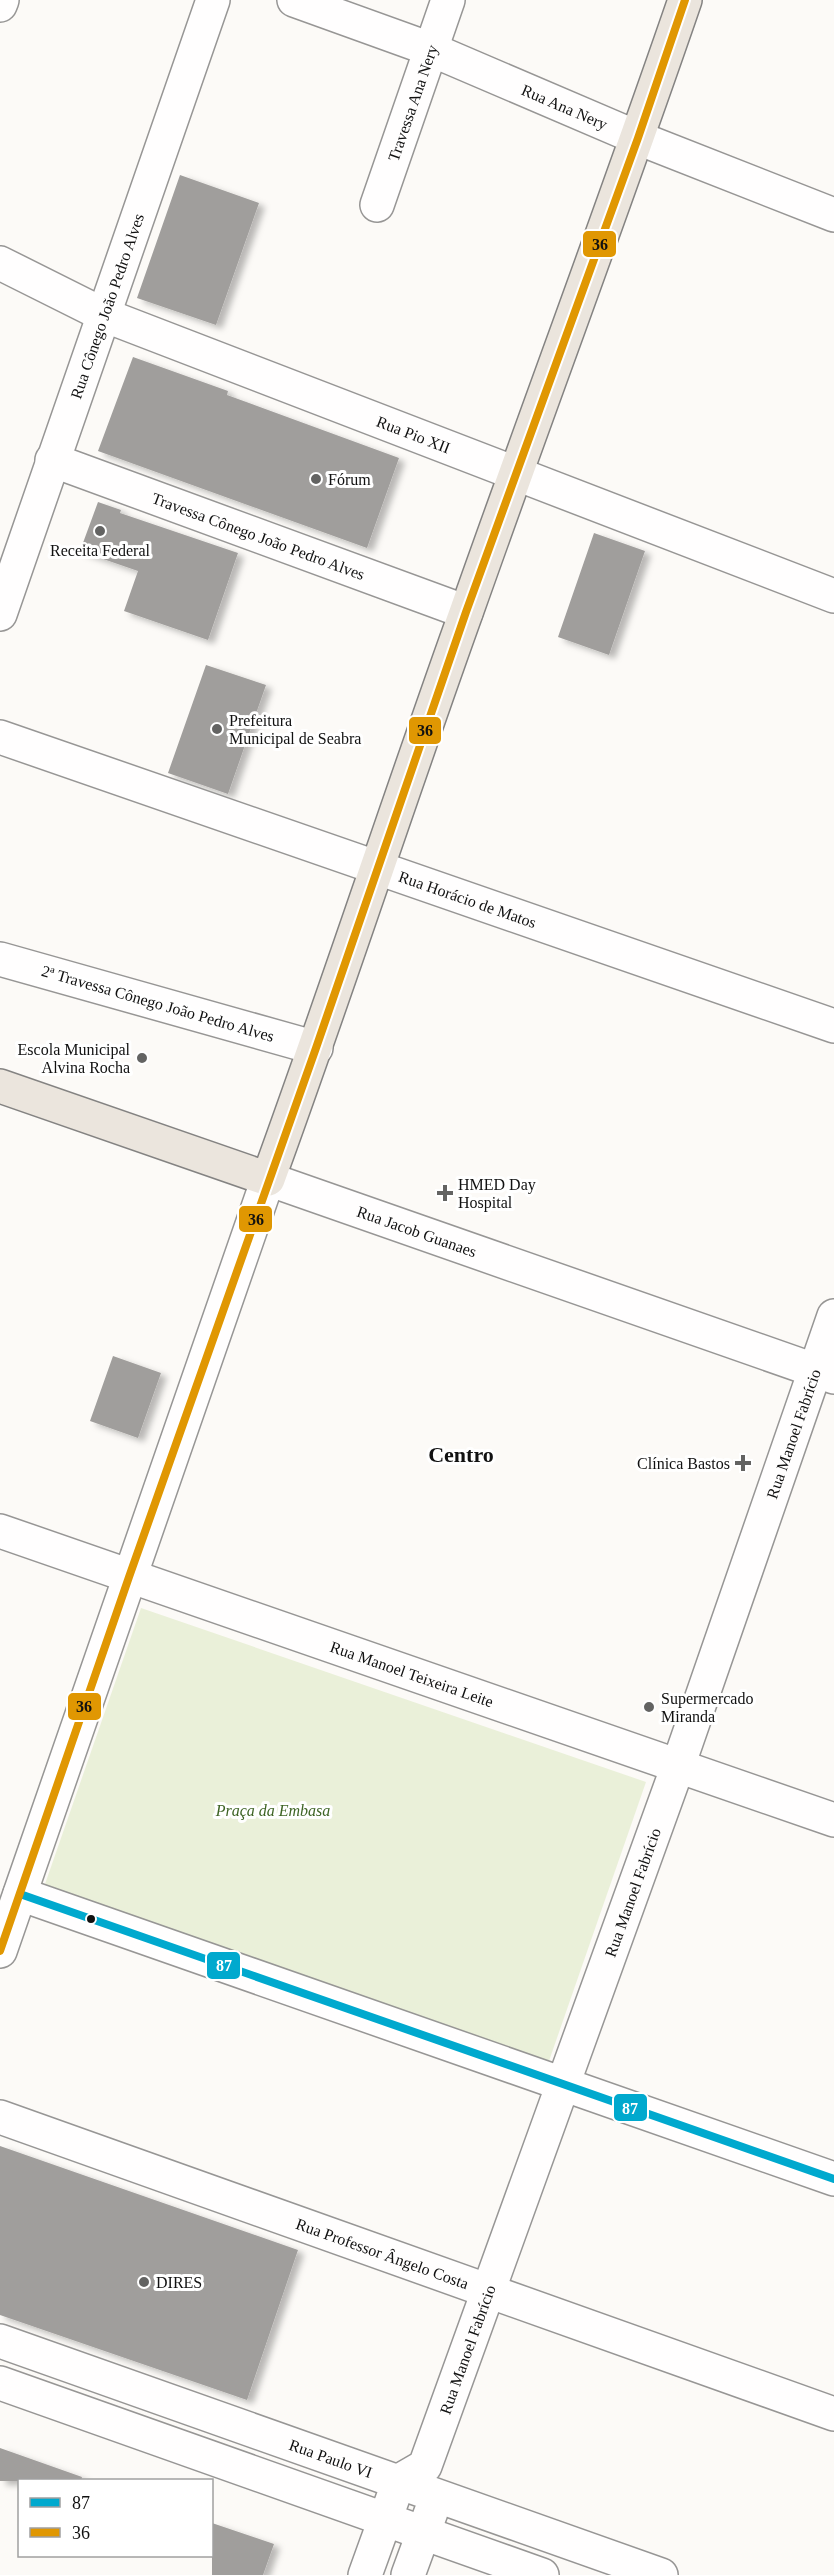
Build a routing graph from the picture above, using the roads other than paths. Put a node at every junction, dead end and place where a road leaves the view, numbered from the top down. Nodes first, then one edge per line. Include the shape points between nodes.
1 (2, 0) edge
2 (213, 0) edge
3 (294, 0) edge
4 (448, 0) edge
5 (685, 0) edge
6 (0, 5) edge
7 (430, 49) junction
8 (638, 138) junction
9 (377, 206) dead end
10 (834, 215) edge
11 (0, 263) edge
12 (104, 315) junction
13 (52, 460) junction
14 (516, 473) junction
15 (834, 596) edge
16 (466, 612) junction
17 (0, 614) edge
18 (0, 737) edge
19 (378, 870) junction
20 (0, 959) edge
21 (834, 1026) edge
22 (316, 1048) junction
23 (0, 1086) edge
24 (268, 1179) junction
25 (834, 1316) edge
26 (824, 1374) edge
27 (0, 1531) edge
28 (129, 1577) junction
29 (678, 1766) junction
30 (831, 1815) edge
31 (20, 1894) junction
32 (0, 1951) edge
33 (563, 2085) junction
34 (0, 2117) edge
35 (834, 2179) edge
36 (490, 2290) junction
37 (0, 2341) edge
38 (0, 2383) edge
39 (834, 2414) edge
40 (420, 2481) junction
41 (384, 2520) junction
42 (423, 2533) junction
43 (365, 2575) edge
44 (408, 2575) edge
45 (542, 2575) edge
46 (661, 2575) edge

1 - 6 street
2 - 12 street, Rua Cônego João Pedro Alves
3 - 7 street, Rua Ana Nery
4 - 7 street, Travessa Ana Nery
5 - 8 main road
7 - 8 street, Rua Ana Nery
7 - 9 street, Travessa Ana Nery
8 - 10 street, Rua Ana Nery
8 - 14 main road
11 - 12 street, Rua Pio XII
12 - 13 street, Rua Cônego João Pedro Alves
12 - 14 street, Rua Pio XII
13 - 16 street, Travessa Cônego João Pedro Alves
13 - 17 street, Rua Cônego João Pedro Alves
14 - 15 street, Rua Pio XII
14 - 16 main road
16 - 19 main road
18 - 19 street, Rua Horácio de Matos
19 - 21 street, Rua Horácio de Matos
19 - 22 main road
20 - 22 street, 2ª Travessa Cônego João Pedro Alves
22 - 24 main road
23 - 24 main road, Rua Jacob Guanaes
24 - 26 street, Rua Jacob Guanaes
24 - 28 street
25 - 26 street, Rua Manoel Fabrício
26 - 29 street, Rua Manoel Fabrício
27 - 28 street, Rua Manoel Teixeira Leite
28 - 29 street, Rua Manoel Teixeira Leite
28 - 31 street
29 - 30 street, Rua Manoel Teixeira Leite
29 - 33 street, Rua Manoel Fabrício
31 - 32 street
31 - 33 street
33 - 35 street
33 - 36 street, Rua Manoel Fabrício
34 - 36 street, Rua Professor Ângelo Costa
36 - 39 street, Rua Professor Ângelo Costa
36 - 40 street, Rua Manoel Fabrício
37 - 40 street, Rua Paulo VI
38 - 41 street
40 - 41 street, Rua Manoel Fabrício
40 - 42 street, Rua Manoel Fabrício
40 - 46 street, Rua Paulo VI
41 - 42 street
41 - 43 street, Rua Manoel Fabrício
42 - 44 street, Rua Manoel Fabrício
42 - 45 street

